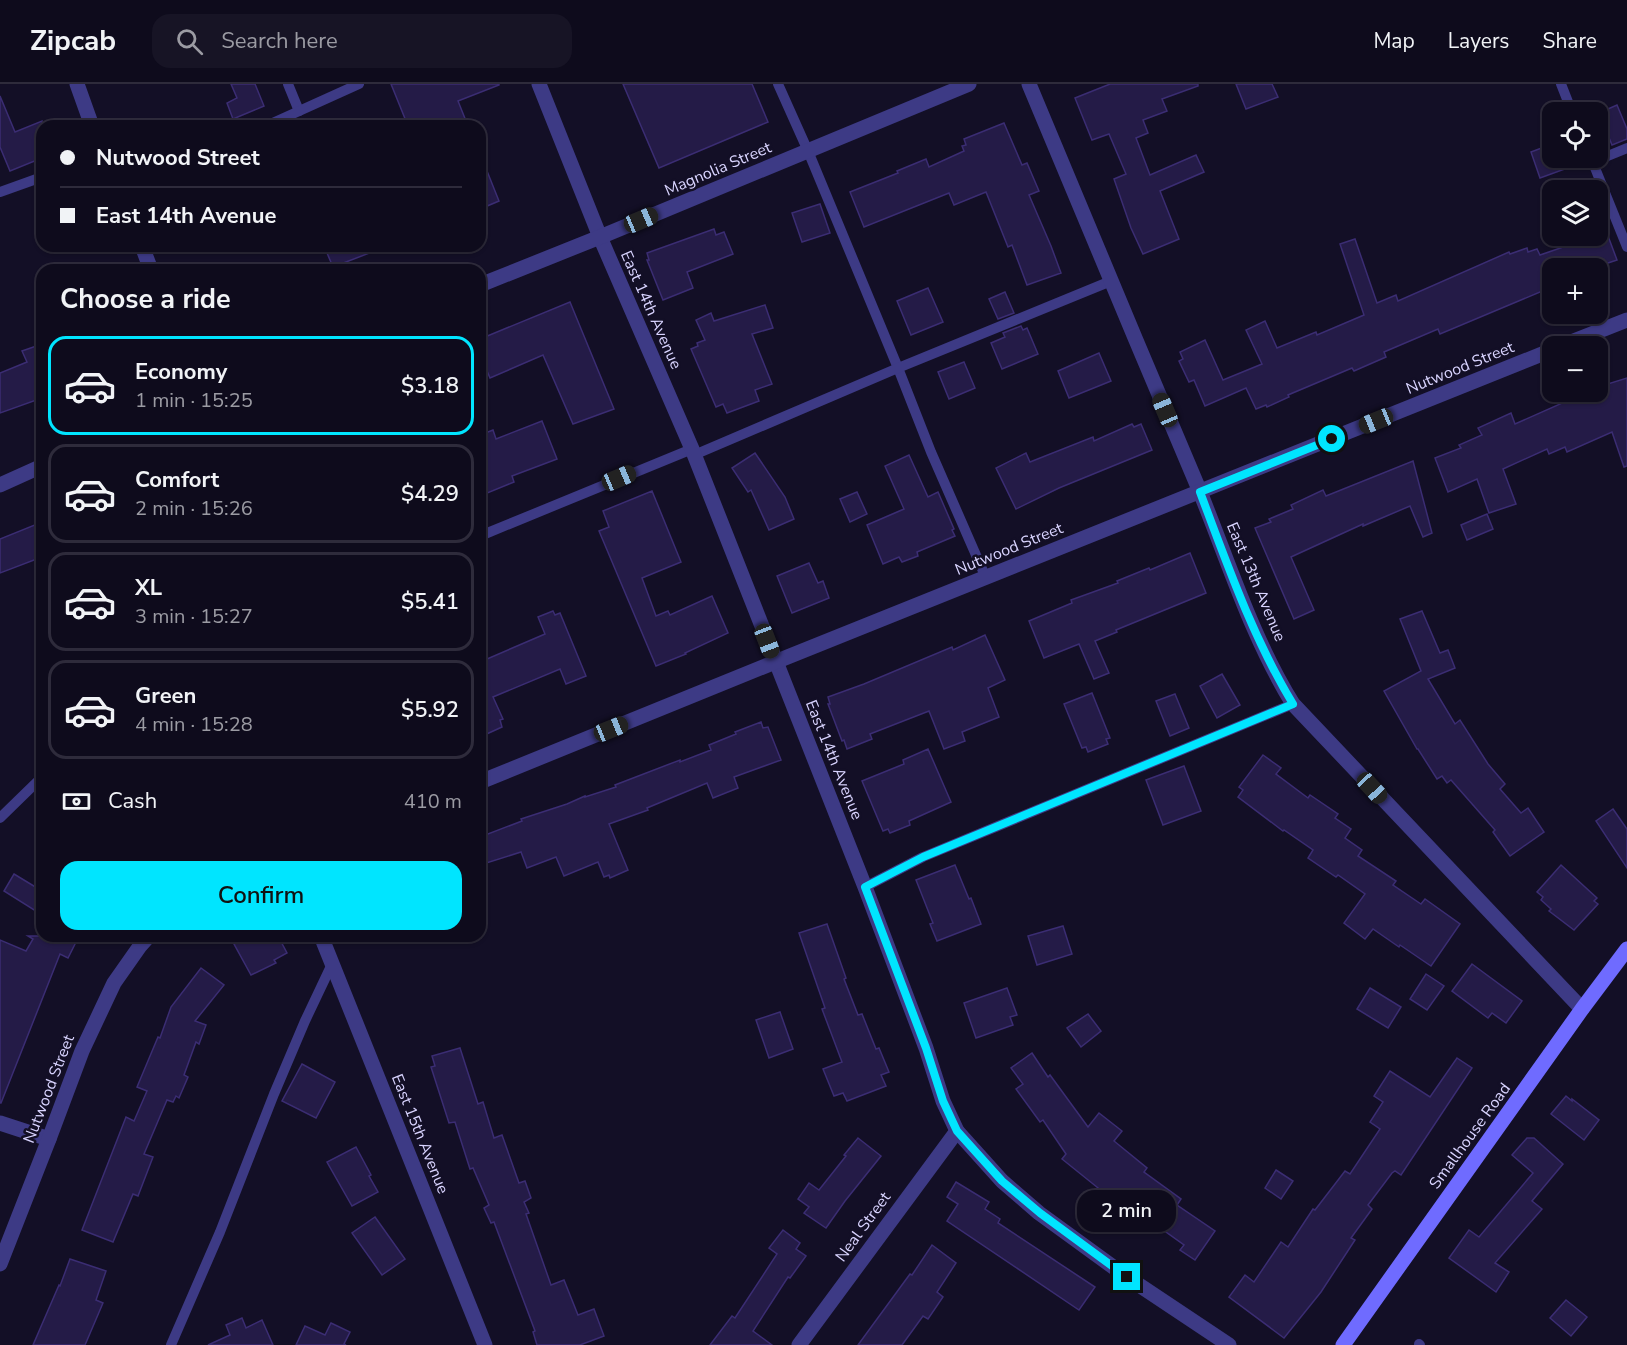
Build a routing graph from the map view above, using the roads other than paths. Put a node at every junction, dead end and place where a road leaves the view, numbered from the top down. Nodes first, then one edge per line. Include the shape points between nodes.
1 (77, 84) edge
2 (288, 84) edge
3 (359, 84) edge
4 (539, 84) edge
5 (778, 84) edge
6 (969, 84) edge
7 (1029, 84) edge
8 (1561, 84) edge
9 (1568, 102) edge
10 (299, 111) junction
11 (90, 120) edge
12 (279, 120) edge
13 (1627, 148) edge
14 (808, 151) junction
15 (1608, 155) edge
16 (1595, 168) edge
17 (36, 179) edge
18 (0, 192) edge
19 (600, 237) junction
20 (1627, 247) edge
21 (1111, 280) junction
22 (486, 283) edge
23 (1627, 320) edge
24 (1586, 336) edge
25 (1542, 354) edge
26 (898, 368) junction
27 (693, 452) junction
28 (36, 469) edge
29 (0, 485) edge
30 (1200, 492) junction
31 (486, 534) edge
32 (986, 578) junction
33 (775, 662) junction
34 (1293, 704) junction
35 (486, 780) edge
36 (36, 783) edge
37 (0, 818) edge
38 (865, 887) junction
39 (144, 942) edge
40 (323, 942) edge
41 (1627, 949) edge
42 (332, 964) junction
43 (1582, 1009) junction
44 (0, 1123) edge
45 (957, 1131) junction
46 (49, 1139) junction
47 (0, 1264) edge
48 (171, 1345) edge
49 (485, 1345) edge
50 (799, 1345) edge
51 (1229, 1345) edge
52 (1343, 1345) edge

1 - 11 street
2 - 10 lane
3 - 10 lane
4 - 19 street, East 14th Avenue
5 - 14 lane
6 - 14 street, Magnolia Street
7 - 21 street, East 13th Avenue
8 - 9 lane
10 - 12 lane
13 - 15 lane
14 - 19 street, Magnolia Street
14 - 26 lane
16 - 20 lane
17 - 18 lane
19 - 22 street, Magnolia Street
19 - 27 street, East 14th Avenue
21 - 26 lane
21 - 30 street, East 13th Avenue
23 - 24 street
25 - 30 street, Nutwood Street
26 - 27 lane
26 - 32 lane
27 - 31 lane
27 - 33 street, East 14th Avenue
28 - 29 street
30 - 32 street, Nutwood Street
30 - 34 street, East 13th Avenue via 1244,606 1277,679
32 - 33 street, Nutwood Street
33 - 35 street, Nutwood Street
33 - 38 street, East 14th Avenue
34 - 38 lane via 934,853
34 - 43 street, East 13th Avenue
36 - 37 lane
38 - 45 street, East 14th Avenue
39 - 46 street, Nutwood Street via 114,983
40 - 42 street, East 15th Avenue
41 - 43 street, Smallhouse Road
42 - 48 lane via 304,1021
42 - 49 street, East 15th Avenue
43 - 52 street, Smallhouse Road
44 - 46 street
45 - 50 street, Neal Street
45 - 51 street, East 14th Avenue via 1002,1181 1040,1213
46 - 47 street, Nutwood Street

